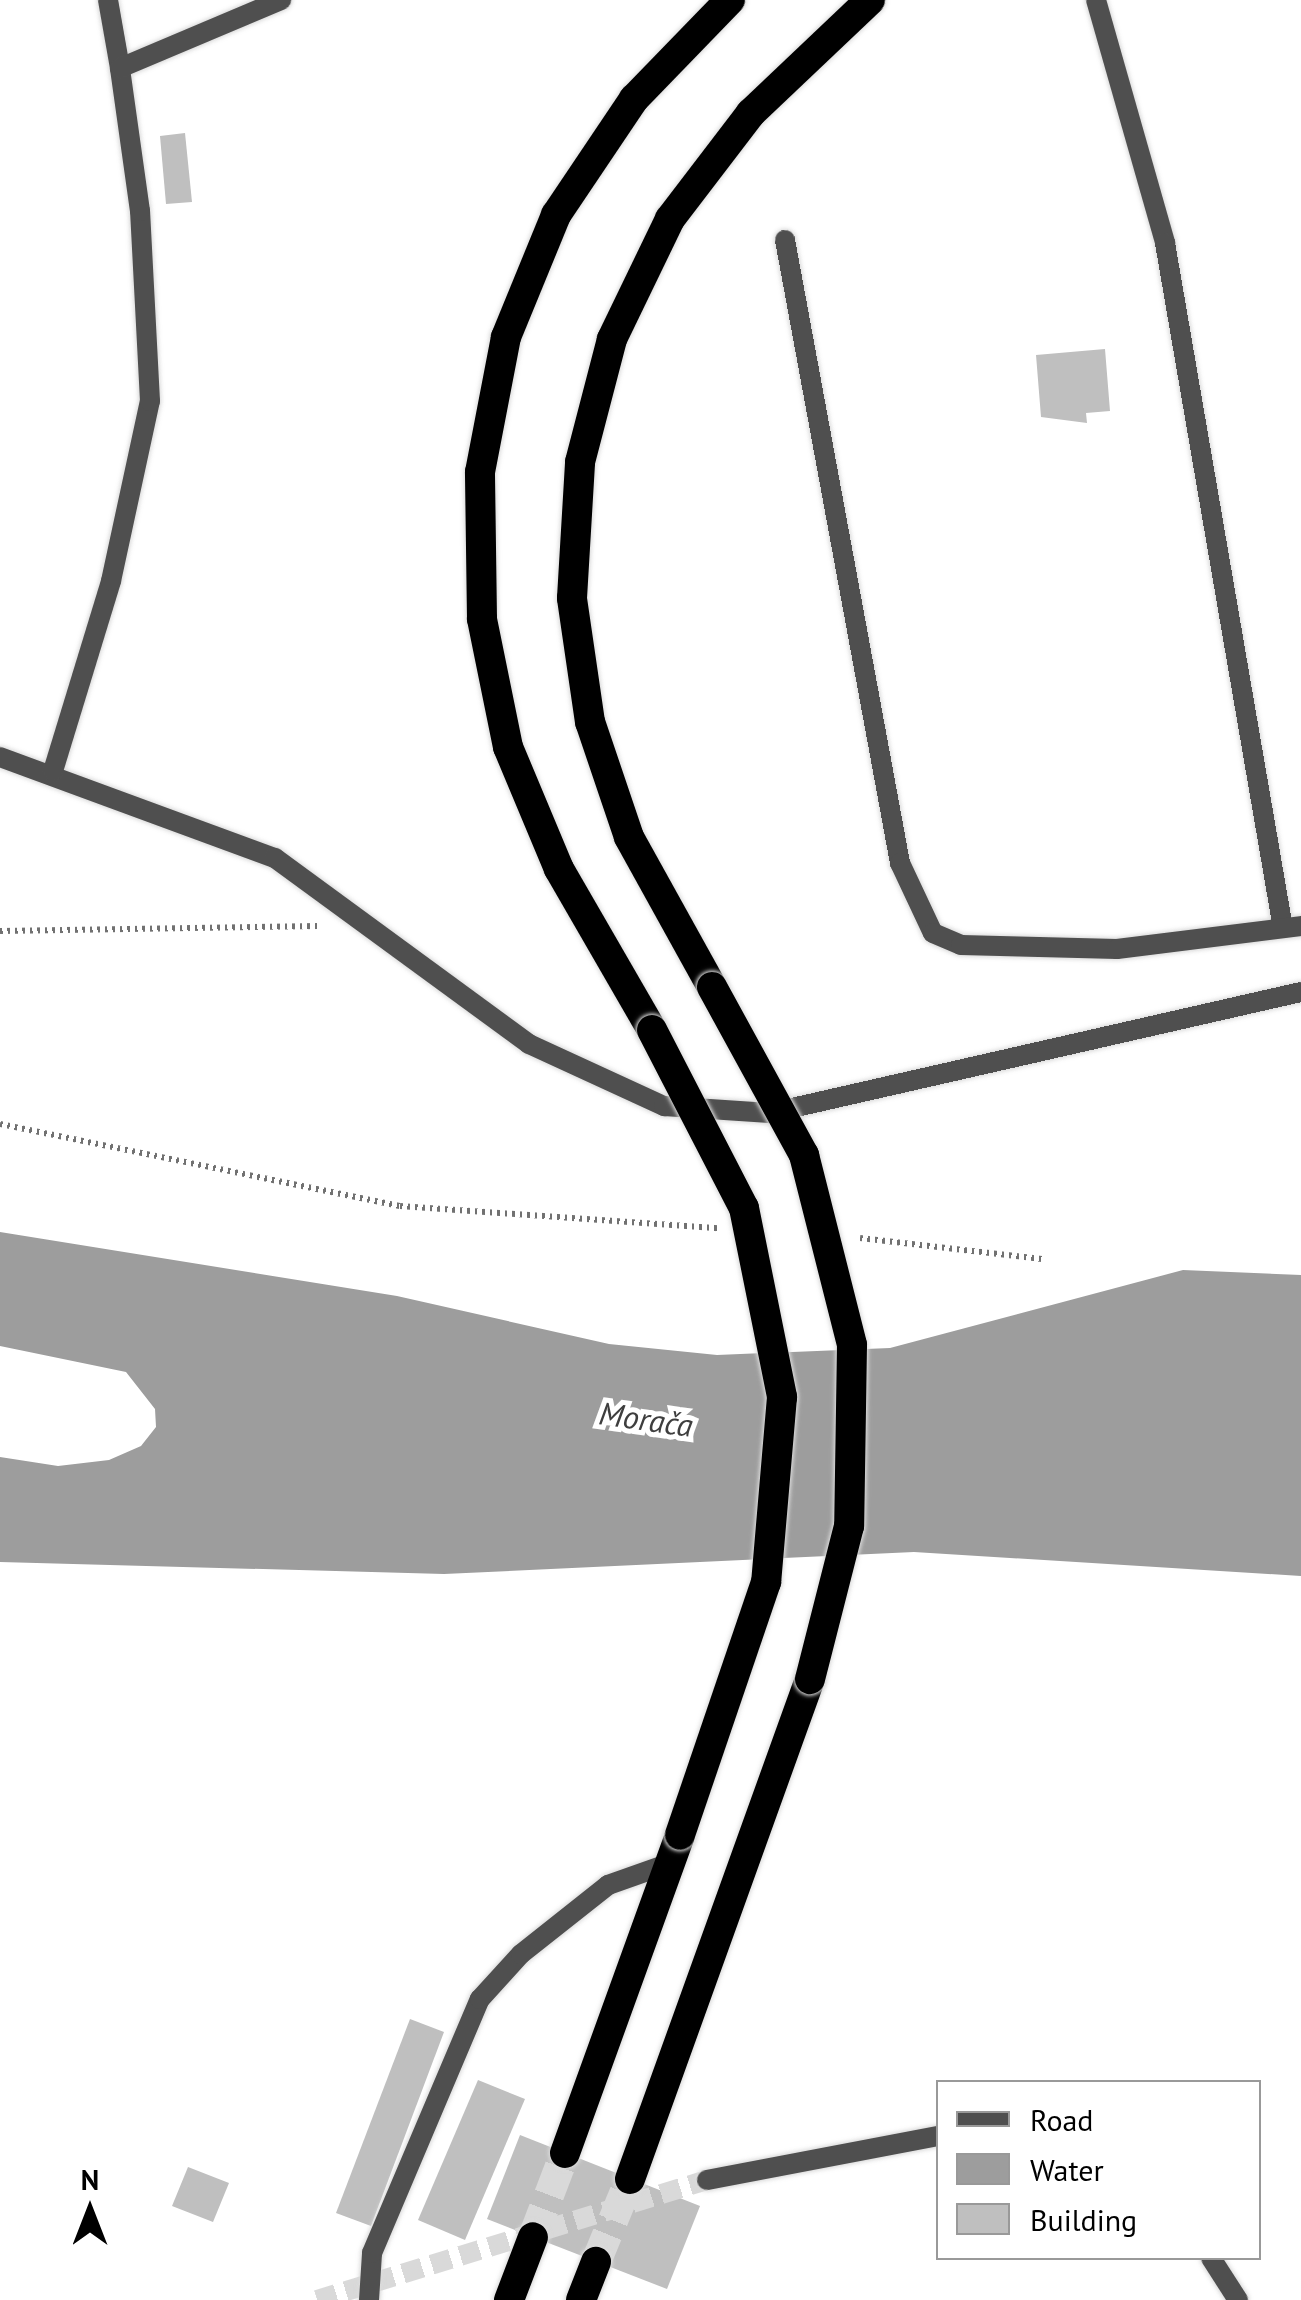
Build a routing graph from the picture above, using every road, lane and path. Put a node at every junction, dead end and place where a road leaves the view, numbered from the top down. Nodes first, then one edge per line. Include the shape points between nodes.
1 (108, 0) edge
2 (281, 0) edge
3 (730, 0) edge
4 (870, 0) edge
5 (1096, 0) edge
6 (120, 68) junction
7 (784, 240) dead end
8 (0, 757) edge
9 (53, 770) junction
10 (368, 926) junction
11 (1292, 927) edge
12 (0, 931) edge
13 (1301, 992) edge
14 (0, 1124) edge
15 (737, 1230) dead end
16 (836, 1236) dead end
17 (1042, 1259) dead end
18 (675, 1849) junction
19 (936, 2136) edge
20 (565, 2152) tunnel mouth
21 (630, 2178) tunnel mouth
22 (707, 2180) tunnel mouth
23 (533, 2237) tunnel mouth
24 (1212, 2260) edge
25 (596, 2262) tunnel mouth
26 (370, 2300) edge
27 (509, 2300) edge
28 (580, 2300) edge
29 (1238, 2300) edge

1 - 6 street
2 - 6 street
3 - 18 highway, bridge via 634,98 556,215 506,338 479,485 482,619 508,747 558,869 744,1208 782,1397 766,1582
4 - 21 highway, bridge via 751,112 670,219 612,339 580,462 572,598 590,722 629,837 813,1180 840,1272 855,1384 839,1582
5 - 11 street via 1165,243
6 - 9 street via 140,211 150,401 111,580
7 - 11 street via 900,863 933,934 961,946 1117,949
8 - 9 street
9 - 10 street via 241,841
10 - 12 path
10 - 13 street via 530,1044 664,1106 722,1116 824,1101
14 - 15 path via 400,1206
16 - 17 path
18 - 20 highway
18 - 26 street via 608,1885 520,1954 480,1999 372,2253
19 - 22 street
23 - 27 highway
24 - 29 street
25 - 28 highway

